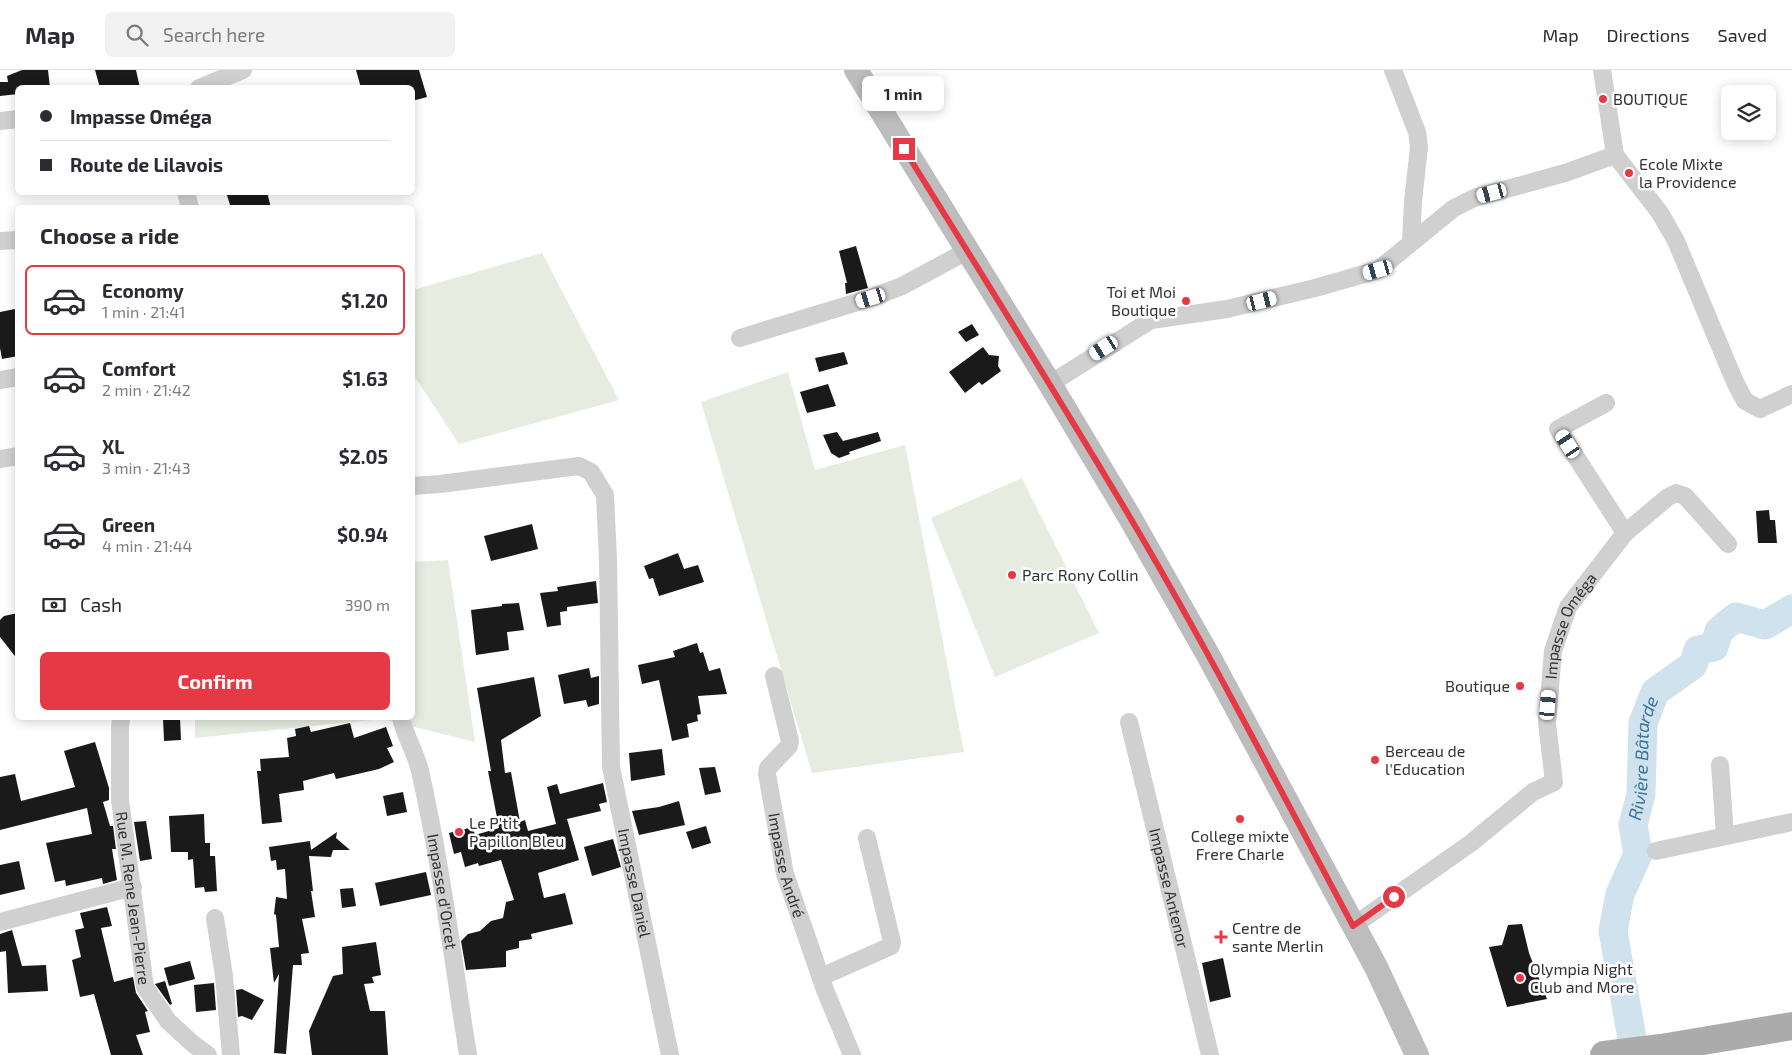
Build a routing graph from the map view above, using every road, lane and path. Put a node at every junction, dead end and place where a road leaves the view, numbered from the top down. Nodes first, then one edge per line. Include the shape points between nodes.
1 (243, 70) edge
2 (856, 70) edge
3 (1393, 70) edge
4 (1602, 70) edge
5 (206, 85) edge
6 (15, 119) edge
7 (0, 121) edge
8 (1615, 155) junction
9 (15, 240) edge
10 (0, 241) edge
11 (1411, 242) junction
12 (967, 251) junction
13 (740, 338) dead end
14 (15, 378) edge
15 (0, 380) edge
16 (1050, 384) junction
17 (1792, 394) edge
18 (1606, 404) dead end
19 (15, 456) edge
20 (0, 459) edge
21 (415, 486) edge
22 (1625, 533) junction
23 (1728, 544) dead end
24 (774, 676) dead end
25 (121, 720) edge
26 (1129, 722) dead end
27 (402, 724) edge
28 (1720, 765) dead end
29 (1792, 822) edge
30 (1725, 836) junction
31 (867, 838) dead end
32 (1656, 851) dead end
33 (133, 887) junction
34 (216, 918) dead end
35 (0, 922) edge
36 (1353, 926) junction
37 (821, 977) junction
38 (1792, 1026) edge
39 (208, 1055) edge
40 (231, 1055) edge
41 (468, 1055) edge
42 (670, 1055) edge
43 (852, 1055) edge
44 (1210, 1055) edge
45 (1417, 1055) edge
46 (1604, 1055) edge

1 - 5 street
2 - 12 main road
3 - 11 street via 1417,132 1419,147
4 - 8 street
6 - 7 street
8 - 11 street via 1565,173 1474,198 1454,208
8 - 17 street via 1660,213 1676,241 1745,401 1760,409
9 - 10 street
11 - 16 street via 1378,270 1227,310 1151,320
12 - 13 street via 902,286
12 - 16 main road
14 - 15 street
16 - 36 main road via 1208,655
18 - 22 street via 1558,429
19 - 20 street
21 - 42 street, Impasse Daniel via 579,466 591,472 605,496 611,767
22 - 23 street via 1676,493 1685,496
22 - 36 street, Impasse Oméga via 1568,607 1553,651 1547,723 1554,782 1533,792 1471,843
24 - 37 street, Impasse André via 790,741 768,768 767,774 785,874
25 - 33 street, Rue M. Rene Jean-Pierre via 120,800
26 - 44 street, Impasse Antenor
27 - 41 street, Impasse d'Orcet via 420,768
28 - 30 street
29 - 30 street
30 - 32 street
31 - 37 street via 891,946
33 - 35 street
33 - 39 street, Rue M. Rene Jean-Pierre via 145,987 168,1021
34 - 40 street
36 - 45 main road
37 - 43 street, Impasse André
38 - 46 main road

